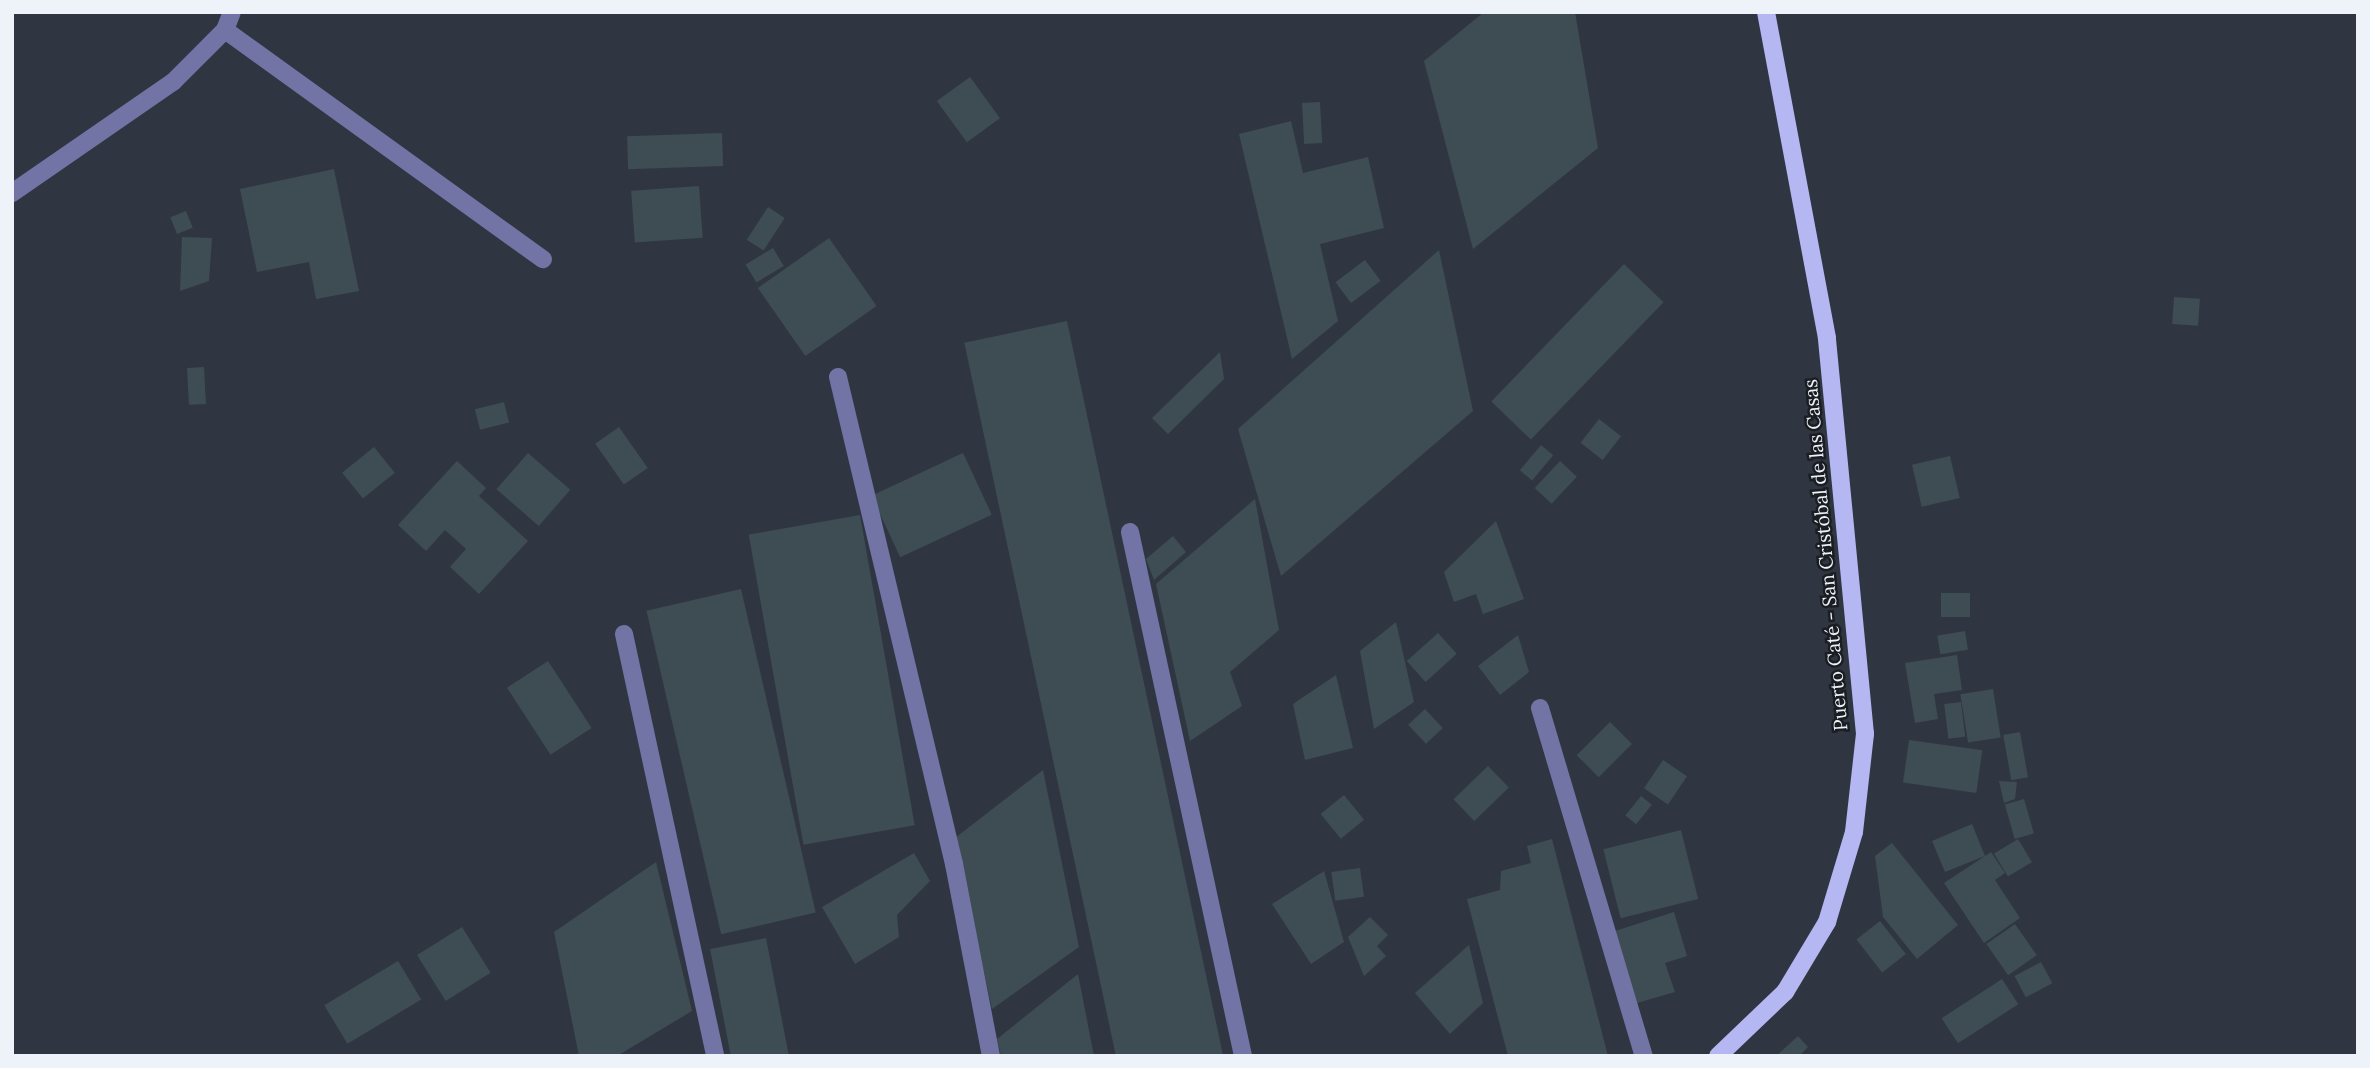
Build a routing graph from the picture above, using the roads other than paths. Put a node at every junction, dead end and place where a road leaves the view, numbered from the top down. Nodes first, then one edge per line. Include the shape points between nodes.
1 (232, 12) edge
2 (1766, 12) edge
3 (225, 30) junction
4 (12, 193) edge
5 (543, 259) dead end
6 (838, 377) dead end
7 (1130, 532) dead end
8 (624, 634) dead end
9 (1540, 708) dead end
10 (715, 1056) edge
11 (990, 1056) edge
12 (1243, 1056) edge
13 (1644, 1056) edge
14 (1718, 1056) edge

1 - 3 street
2 - 14 main road, Puerto Caté - San Cristóbal de las Casas via 1827,338 1865,734 1854,832 1828,922 1785,992
3 - 4 street via 173,82
3 - 5 street
6 - 11 street via 954,864
7 - 12 street
8 - 10 street
9 - 13 street

